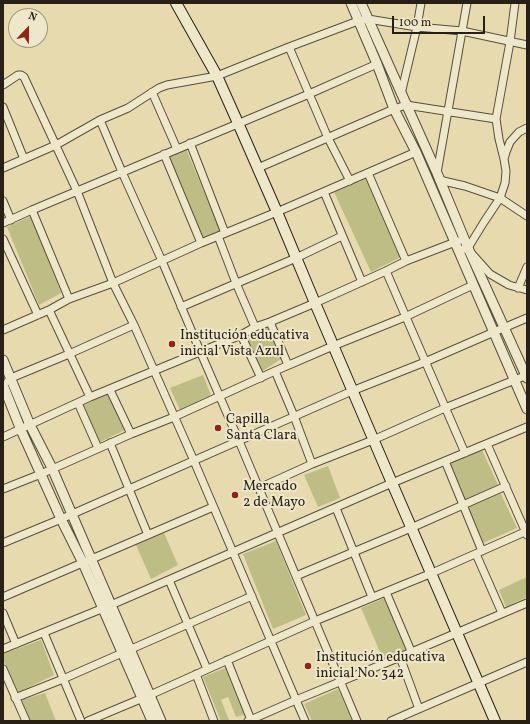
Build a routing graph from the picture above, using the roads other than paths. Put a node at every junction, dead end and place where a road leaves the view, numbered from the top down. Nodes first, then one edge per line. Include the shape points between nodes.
1 (176, 3) edge
2 (350, 3) edge
3 (421, 3) edge
4 (467, 3) edge
5 (515, 3) edge
6 (365, 9) edge
7 (357, 18) junction
8 (417, 27) junction
9 (462, 31) junction
10 (510, 42) junction
11 (527, 45) edge
12 (289, 47) junction
13 (378, 64) junction
14 (217, 76) junction
15 (3, 85) edge
16 (152, 92) junction
17 (309, 94) junction
18 (401, 94) junction
19 (406, 105) junction
20 (3, 107) edge
21 (394, 109) junction
22 (448, 112) junction
23 (100, 120) junction
24 (496, 120) junction
25 (238, 123) junction
26 (527, 128) edge
27 (328, 138) junction
28 (190, 143) junction
29 (56, 145) junction
30 (177, 149) junction
31 (416, 152) junction
32 (164, 154) junction
33 (24, 159) junction
34 (504, 159) junction
35 (3, 168) edge
36 (258, 168) junction
37 (122, 172) junction
38 (368, 173) junction
39 (438, 177) junction
40 (350, 181) junction
41 (77, 192) junction
42 (324, 192) junction
43 (500, 198) junction
44 (3, 201) edge
45 (32, 210) junction
46 (277, 212) junction
47 (527, 216) edge
48 (11, 220) junction
49 (3, 223) edge
50 (222, 235) junction
51 (342, 236) junction
52 (3, 239) edge
53 (454, 242) junction
54 (200, 243) junction
55 (468, 246) junction
56 (459, 252) junction
57 (296, 258) junction
58 (162, 261) junction
59 (406, 261) junction
60 (527, 267) edge
61 (386, 272) junction
62 (362, 282) junction
63 (113, 283) junction
64 (236, 283) junction
65 (473, 285) junction
66 (518, 288) junction
67 (527, 290) edge
68 (69, 299) junction
69 (314, 303) junction
70 (181, 307) junction
71 (49, 310) junction
72 (38, 315) junction
73 (406, 316) junction
74 (527, 318) edge
75 (270, 322) junction
76 (134, 325) junction
77 (255, 327) junction
78 (505, 328) junction
79 (3, 330) edge
80 (494, 332) junction
81 (241, 335) junction
82 (333, 346) junction
83 (200, 352) junction
84 (69, 354) junction
85 (3, 360) edge
86 (425, 362) junction
87 (288, 365) junction
88 (154, 371) junction
89 (275, 371) junction
90 (527, 376) edge
91 (11, 378) junction
92 (261, 378) junction
93 (514, 380) junction
94 (3, 385) edge
95 (110, 390) junction
96 (352, 390) junction
97 (220, 397) junction
98 (90, 398) junction
99 (78, 403) junction
100 (444, 408) junction
101 (527, 409) edge
102 (294, 416) junction
103 (174, 417) junction
104 (30, 425) junction
105 (527, 427) edge
106 (21, 430) junction
107 (131, 434) junction
108 (3, 437) edge
109 (373, 440) junction
110 (239, 441) junction
111 (110, 443) junction
112 (487, 444) junction
113 (98, 448) junction
114 (465, 453) junction
115 (194, 460) junction
116 (445, 461) junction
117 (312, 464) junction
118 (52, 468) junction
119 (41, 474) junction
120 (392, 483) junction
121 (506, 486) junction
122 (259, 488) junction
123 (3, 489) edge
124 (129, 489) junction
125 (463, 505) junction
126 (213, 507) junction
127 (336, 508) junction
128 (72, 514) junction
129 (61, 519) junction
130 (411, 528) junction
131 (278, 533) junction
132 (526, 533) edge
133 (148, 535) junction
134 (3, 543) edge
135 (354, 552) junction
136 (479, 552) junction
137 (233, 553) junction
138 (87, 561) junction
139 (432, 573) junction
140 (296, 576) junction
141 (170, 580) junction
142 (386, 592) junction
143 (252, 596) junction
144 (3, 597) edge
145 (372, 597) junction
146 (527, 602) edge
147 (107, 606) junction
148 (3, 613) edge
149 (502, 613) junction
150 (315, 621) junction
151 (188, 624) junction
152 (44, 633) junction
153 (457, 633) junction
154 (271, 640) junction
155 (16, 644) junction
156 (3, 649) edge
157 (126, 652) junction
158 (411, 652) junction
159 (400, 657) junction
160 (227, 660) junction
161 (527, 662) edge
162 (3, 669) edge
163 (207, 669) junction
164 (196, 674) junction
165 (63, 679) junction
166 (341, 682) junction
167 (479, 683) junction
168 (146, 697) junction
169 (16, 698) junction
170 (296, 700) junction
171 (419, 709) junction
172 (96, 719) edge
173 (250, 720) edge
174 (26, 721) edge
175 (81, 721) edge
176 (88, 721) edge
177 (152, 721) edge
178 (161, 721) edge
179 (214, 721) edge
180 (305, 721) edge
181 (357, 721) edge
182 (391, 721) edge
183 (496, 721) edge

1 - 14 main road
2 - 7 street
3 - 8 street
4 - 9 street
5 - 10 street
6 - 7 street
6 - 8 street
6 - 18 street
7 - 12 street
7 - 13 street
8 - 9 street
8 - 18 street
9 - 10 street
9 - 22 street
10 - 11 street
10 - 24 street
12 - 14 street
12 - 17 street
13 - 17 street
13 - 21 street
14 - 16 street via 167,84
14 - 25 main road
15 - 29 street via 18,75 24,77
16 - 23 street via 128,108
16 - 30 street
17 - 25 street
17 - 27 street
18 - 19 street
19 - 21 street
19 - 22 street
19 - 39 street
20 - 33 street
21 - 27 street
21 - 31 street
22 - 24 street
22 - 39 street
23 - 29 street
23 - 37 street
24 - 34 street
25 - 28 street
25 - 36 main road
26 - 34 street via 513,138
27 - 36 street
27 - 40 street
28 - 30 street
28 - 50 street
29 - 33 street
29 - 41 street
30 - 32 street
31 - 38 street
31 - 53 street
32 - 37 street
32 - 54 street
33 - 35 street
34 - 43 street via 505,183
36 - 46 main road
37 - 41 street
37 - 58 street
38 - 40 street
38 - 59 street
39 - 43 street
39 - 55 street
40 - 42 street
41 - 45 street
41 - 63 street
42 - 46 street
42 - 51 street
43 - 47 street
43 - 55 street
44 - 48 street
45 - 48 street
45 - 68 street
46 - 50 street
46 - 57 main road
48 - 49 street
50 - 54 street
50 - 64 street
51 - 57 street
51 - 62 street
52 - 72 street
53 - 55 street
53 - 56 street
53 - 59 street
54 - 58 street
55 - 56 street
55 - 66 street via 490,274
55 - 78 street
56 - 65 street
57 - 64 street
57 - 69 main road
58 - 63 street
58 - 70 street
59 - 61 street
60 - 66 street
61 - 62 street
61 - 73 street
62 - 69 street
63 - 68 street
63 - 76 street
64 - 70 street
64 - 77 street
65 - 73 street
65 - 80 street
66 - 67 street
68 - 71 street
69 - 75 street
69 - 82 main road
70 - 83 street
71 - 72 street
71 - 84 street
72 - 79 street
73 - 82 street
73 - 86 street
74 - 78 street
75 - 77 street
75 - 87 street
76 - 84 street
76 - 88 street
77 - 81 street
78 - 80 street
78 - 90 street
80 - 86 street
80 - 93 street
81 - 83 street
81 - 92 street
82 - 87 street
82 - 96 main road
83 - 88 street
83 - 97 street
84 - 91 street
84 - 98 street
85 - 91 street
86 - 96 street
86 - 100 street
87 - 89 street
88 - 95 street
88 - 103 street
89 - 92 street
89 - 102 street
90 - 93 street
91 - 94 street
91 - 104 street
92 - 97 street
93 - 100 street
93 - 101 street
94 - 106 street
95 - 98 street
95 - 107 street
96 - 102 street
96 - 109 main road
97 - 103 street
97 - 110 street
98 - 99 street
99 - 104 street
99 - 113 street
100 - 109 street
100 - 114 street
102 - 110 street
102 - 117 street
103 - 107 street
103 - 115 street
104 - 106 street
104 - 118 street
105 - 112 street
106 - 108 street
106 - 119 street
107 - 111 street
109 - 117 street
109 - 120 main road
110 - 115 street
110 - 122 street
111 - 113 street
111 - 124 street
112 - 114 street
112 - 121 street
113 - 118 street
114 - 116 street
115 - 124 street
115 - 126 street
116 - 120 street
116 - 125 street
117 - 122 street
118 - 119 street
118 - 128 street
119 - 123 street
119 - 129 street
120 - 127 street
120 - 130 main road
121 - 125 street
121 - 132 street
122 - 131 street
124 - 128 street
124 - 133 street
125 - 130 street
125 - 136 street
126 - 133 street
126 - 137 street
127 - 131 street
127 - 135 street
128 - 129 street
128 - 138 street
129 - 134 street
129 - 138 street
130 - 135 street
130 - 139 main road
131 - 137 street
131 - 140 street
132 - 136 street
133 - 138 street
135 - 140 street
135 - 145 street
136 - 139 street
136 - 149 street
137 - 141 street
137 - 143 street
138 - 144 street
138 - 147 street
139 - 142 street
139 - 153 main road
140 - 150 street
141 - 147 street
141 - 151 street
142 - 145 street
142 - 158 street
143 - 151 street
143 - 154 street
145 - 150 street
146 - 149 street
147 - 152 street
147 - 157 street
148 - 155 street
149 - 153 street
150 - 154 street
150 - 166 street
151 - 157 street
151 - 163 street
152 - 155 street
152 - 165 street
153 - 158 street
153 - 167 main road
154 - 160 street
154 - 170 street
155 - 156 street
157 - 165 street
157 - 168 street
158 - 159 street
159 - 166 street
159 - 171 street
160 - 163 street
160 - 173 street
161 - 167 street
162 - 169 street
163 - 164 street
164 - 168 street
164 - 179 street
165 - 169 street
165 - 175 street
166 - 170 street
166 - 181 street
167 - 171 street
167 - 183 main road
168 - 172 street
168 - 177 street
168 - 178 street
169 - 174 street
170 - 173 street
170 - 180 street
171 - 182 street
172 - 176 street

